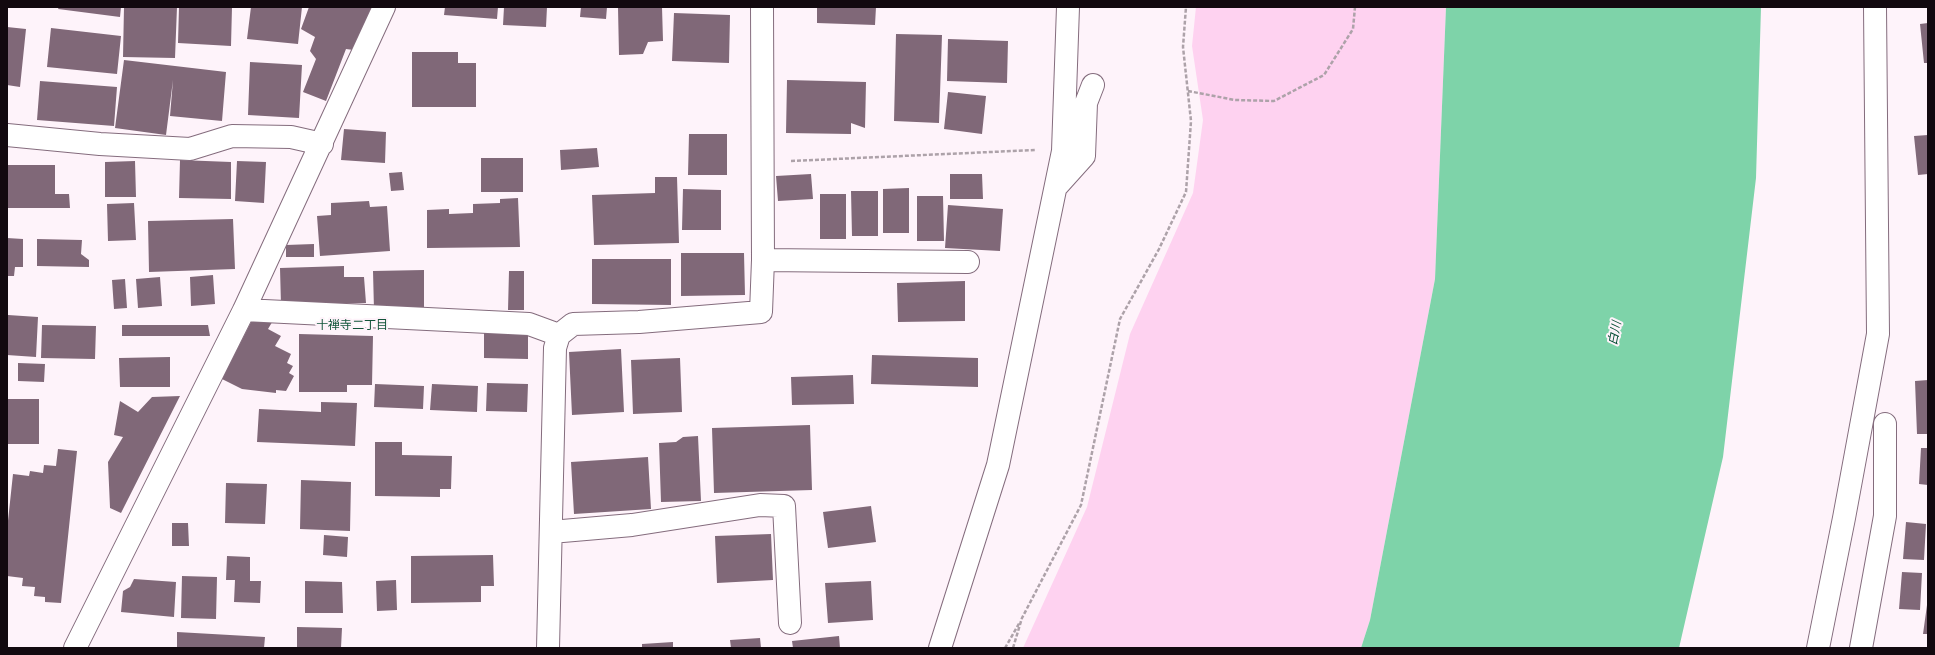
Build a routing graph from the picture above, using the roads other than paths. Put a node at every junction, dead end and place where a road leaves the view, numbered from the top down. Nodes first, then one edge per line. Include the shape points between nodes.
1 (384, 7) edge
2 (762, 7) edge
3 (1068, 7) edge
4 (1875, 7) edge
5 (1093, 85) dead end
6 (7, 135) edge
7 (322, 144) junction
8 (1056, 187) junction
9 (763, 260) junction
10 (968, 262) dead end
11 (244, 310) junction
12 (559, 335) junction
13 (1885, 424) dead end
14 (551, 532) junction
15 (790, 623) dead end
16 (75, 648) edge
17 (548, 648) edge
18 (940, 648) edge
19 (1818, 648) edge
20 (1861, 648) edge

1 - 7 street
2 - 9 street
3 - 8 street via 1063,151
4 - 19 street via 1878,334
5 - 8 street via 1086,103 1084,156
6 - 7 street via 100,144 190,148 232,136 291,137
7 - 11 street
8 - 18 street via 998,465
9 - 10 street
9 - 12 street via 761,312 639,322 573,324
11 - 12 street via 529,324
11 - 16 street
12 - 14 street via 555,348
13 - 20 street via 1886,516
14 - 15 street via 632,525 760,505 784,506
14 - 17 street

